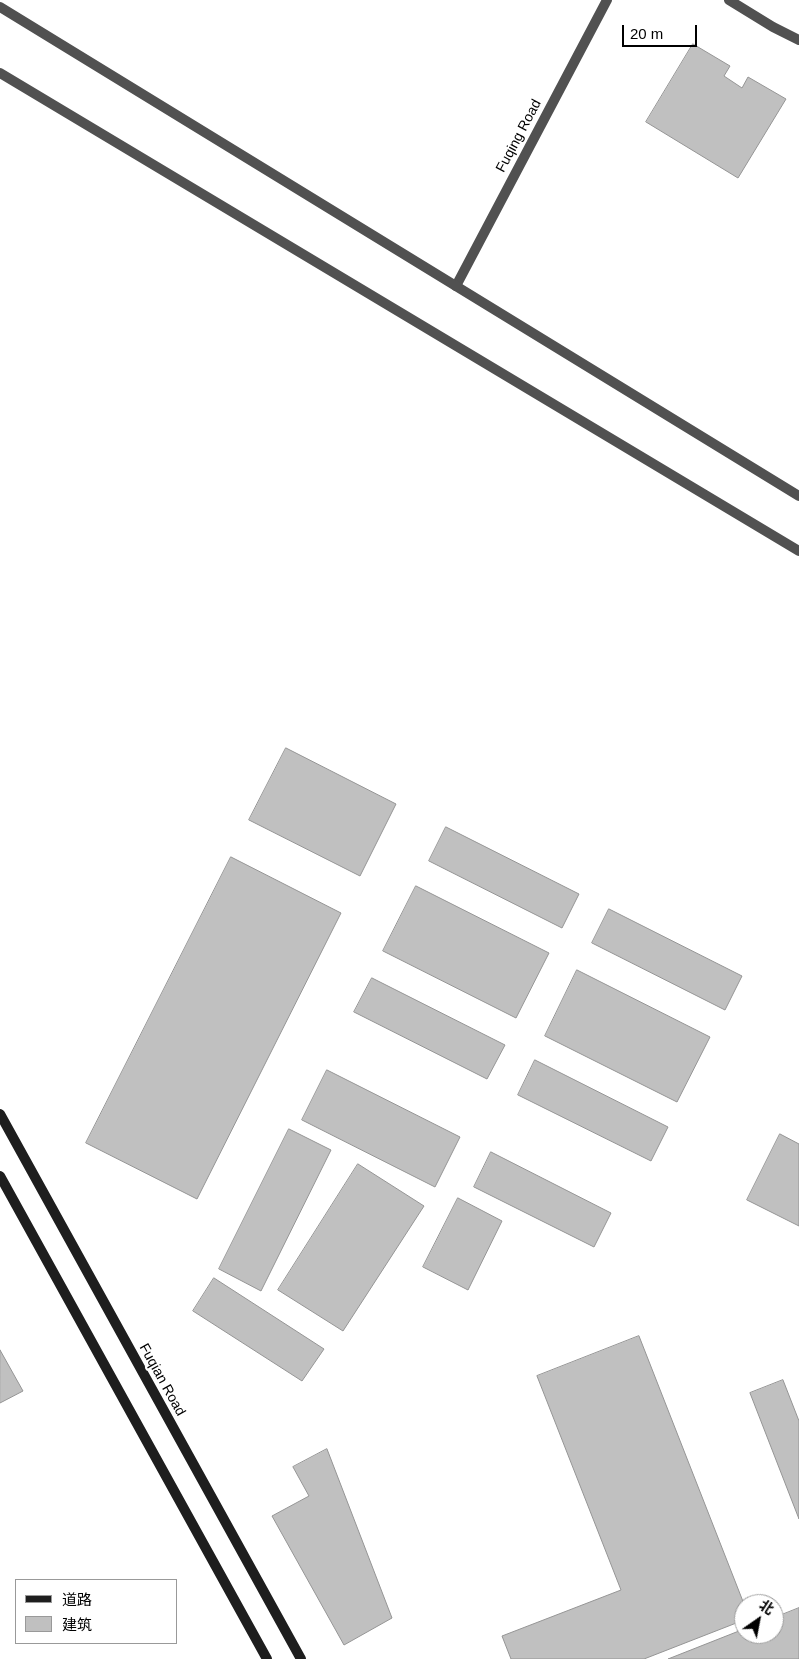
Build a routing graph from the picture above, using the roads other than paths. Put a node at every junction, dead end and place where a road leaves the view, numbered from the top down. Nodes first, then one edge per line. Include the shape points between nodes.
1 (607, 0) edge
2 (728, 0) edge
3 (0, 7) edge
4 (799, 40) edge
5 (0, 73) edge
6 (456, 286) junction
7 (799, 496) edge
8 (799, 551) edge
9 (0, 1114) edge
10 (0, 1176) edge
11 (267, 1659) edge
12 (301, 1659) edge

1 - 6 street, Fuqing Road
2 - 4 street
3 - 6 street
5 - 8 street
6 - 7 street
9 - 12 main road, Fuqian Road
10 - 11 main road

